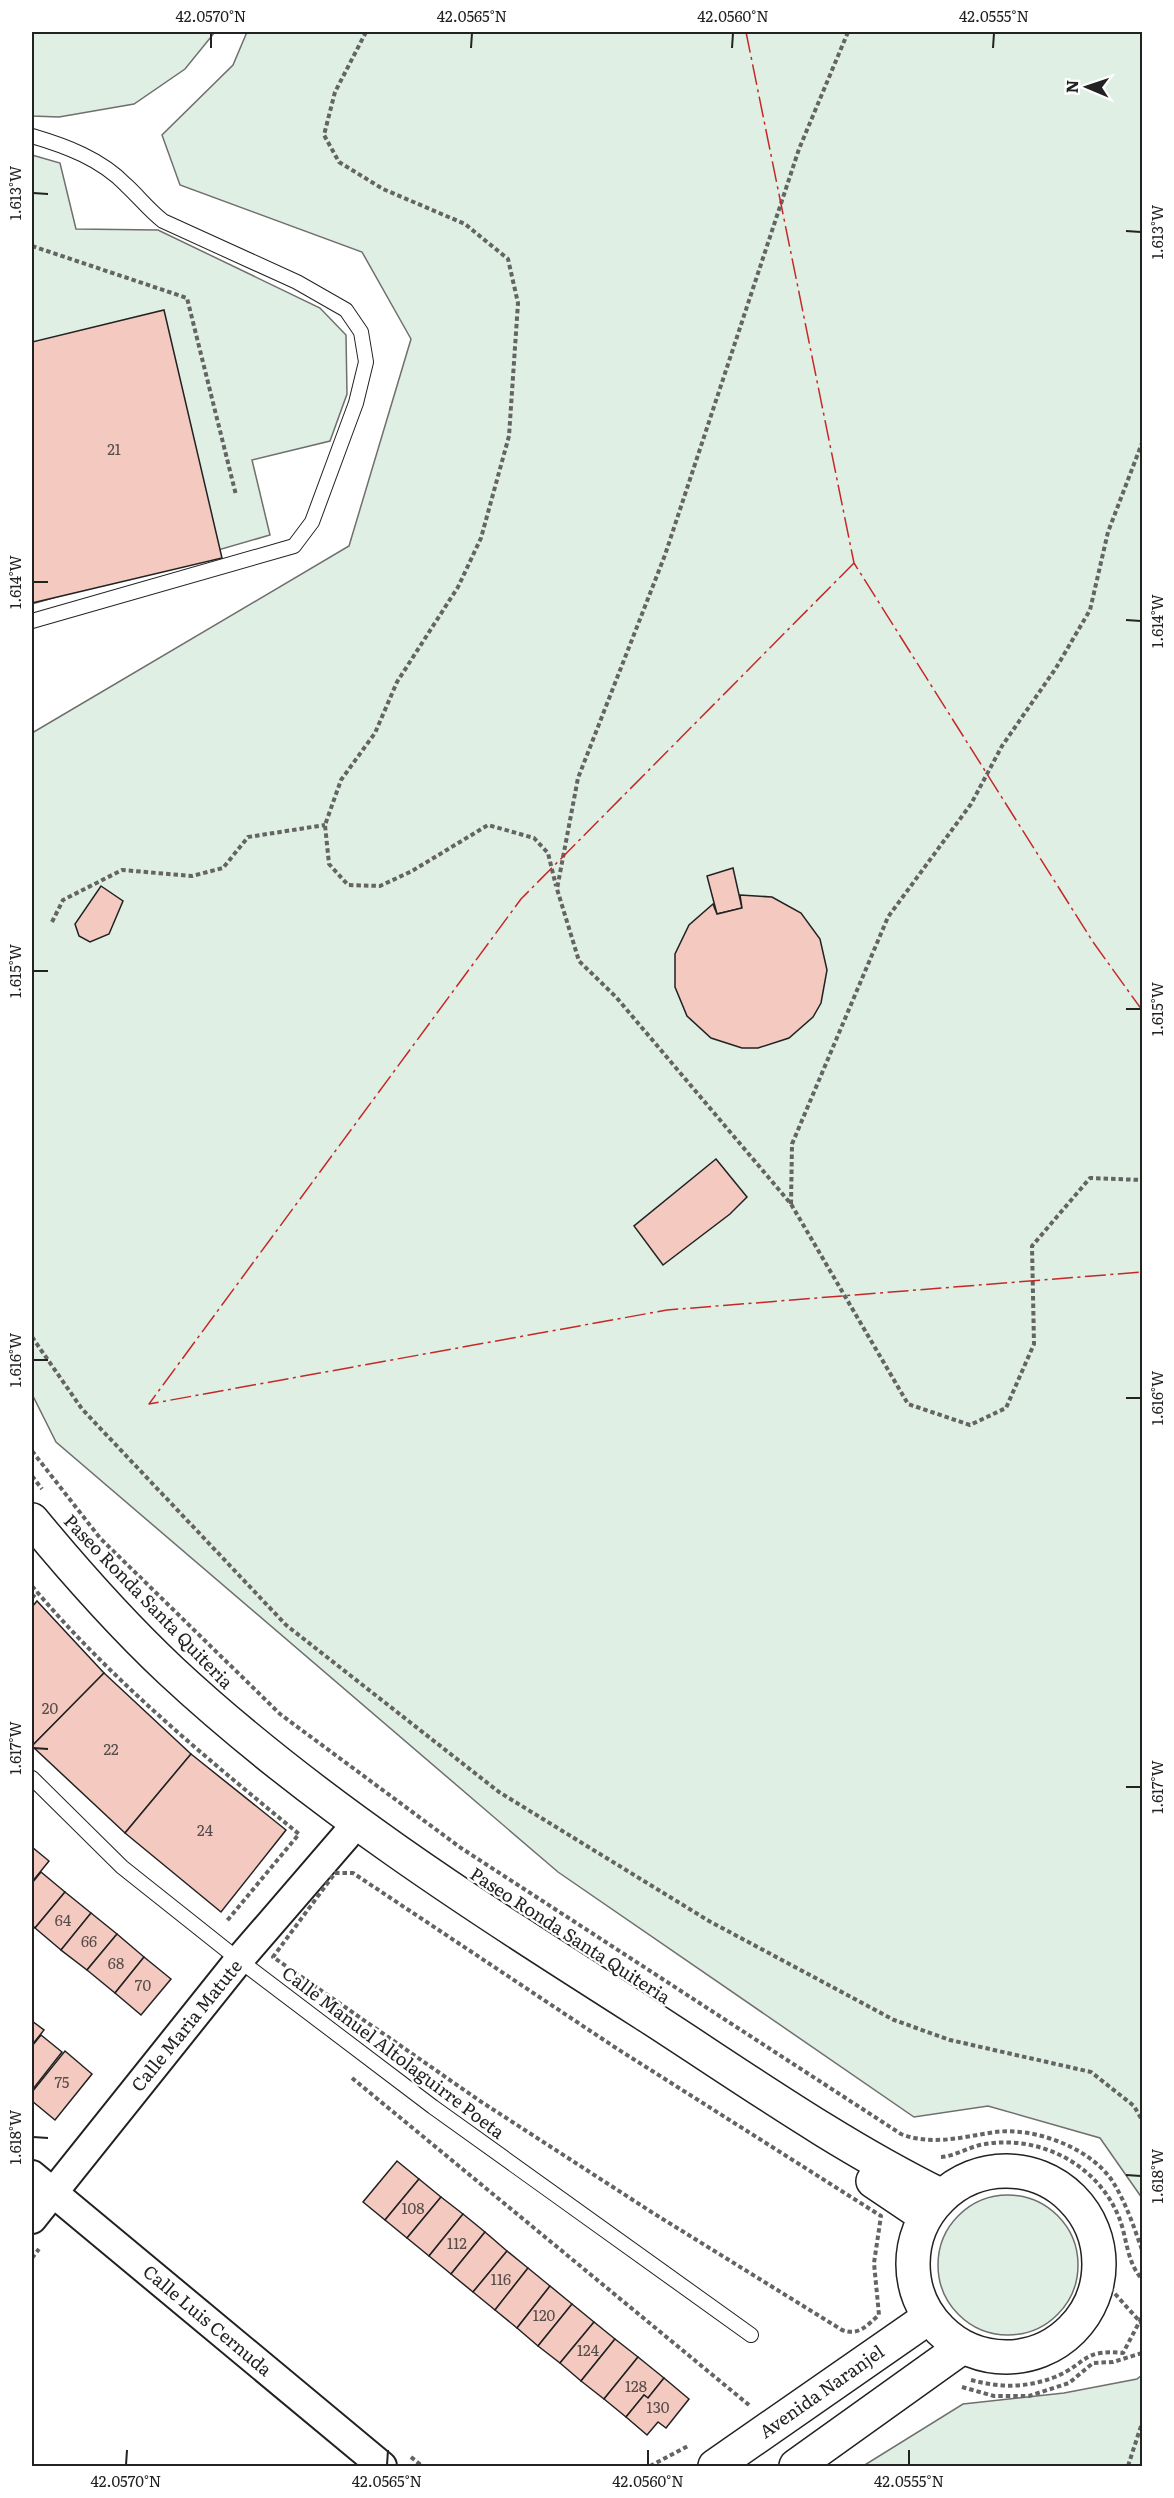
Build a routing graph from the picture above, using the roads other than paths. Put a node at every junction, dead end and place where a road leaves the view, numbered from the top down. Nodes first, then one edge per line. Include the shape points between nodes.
1 (32, 136) edge
2 (32, 621) edge
3 (39, 1506) edge
4 (32, 1543) edge
5 (32, 1778) edge
6 (346, 1836) junction
7 (239, 1960) junction
8 (42, 2184) edge
9 (932, 2206) junction
10 (32, 2219) edge
11 (928, 2318) junction
12 (751, 2335) dead end
13 (961, 2348) junction
14 (707, 2453) edge
15 (393, 2459) edge
16 (796, 2466) edge

1 - 2 lane via 99,163 163,221 297,282 346,310 361,332 366,362 356,403 312,522 294,546
3 - 9 street, Paseo Ronda Santa Quiteria via 76,1574 170,1670 261,1748 372,1834 543,1950 881,2166
4 - 6 street via 115,1634 225,1739
5 - 7 lane, Calle Manuel Altolaguirre Poeta via 122,1867
6 - 7 street, Calle Maria Matute
6 - 9 street via 626,2023
7 - 8 street, Calle Maria Matute
7 - 12 lane, Calle Manuel Altolaguirre Poeta via 434,2107
8 - 10 street, Calle Maria Matute
8 - 15 street, Calle Luis Cernuda
9 - 11 street via 913,2250 914,2285
9 - 13 street via 969,2176 1002,2169 1042,2176 1076,2200 1096,2236 1100,2277 1083,2319 1049,2349 1005,2359
11 - 13 street
11 - 14 street, Avenida Naranjel
13 - 16 street

